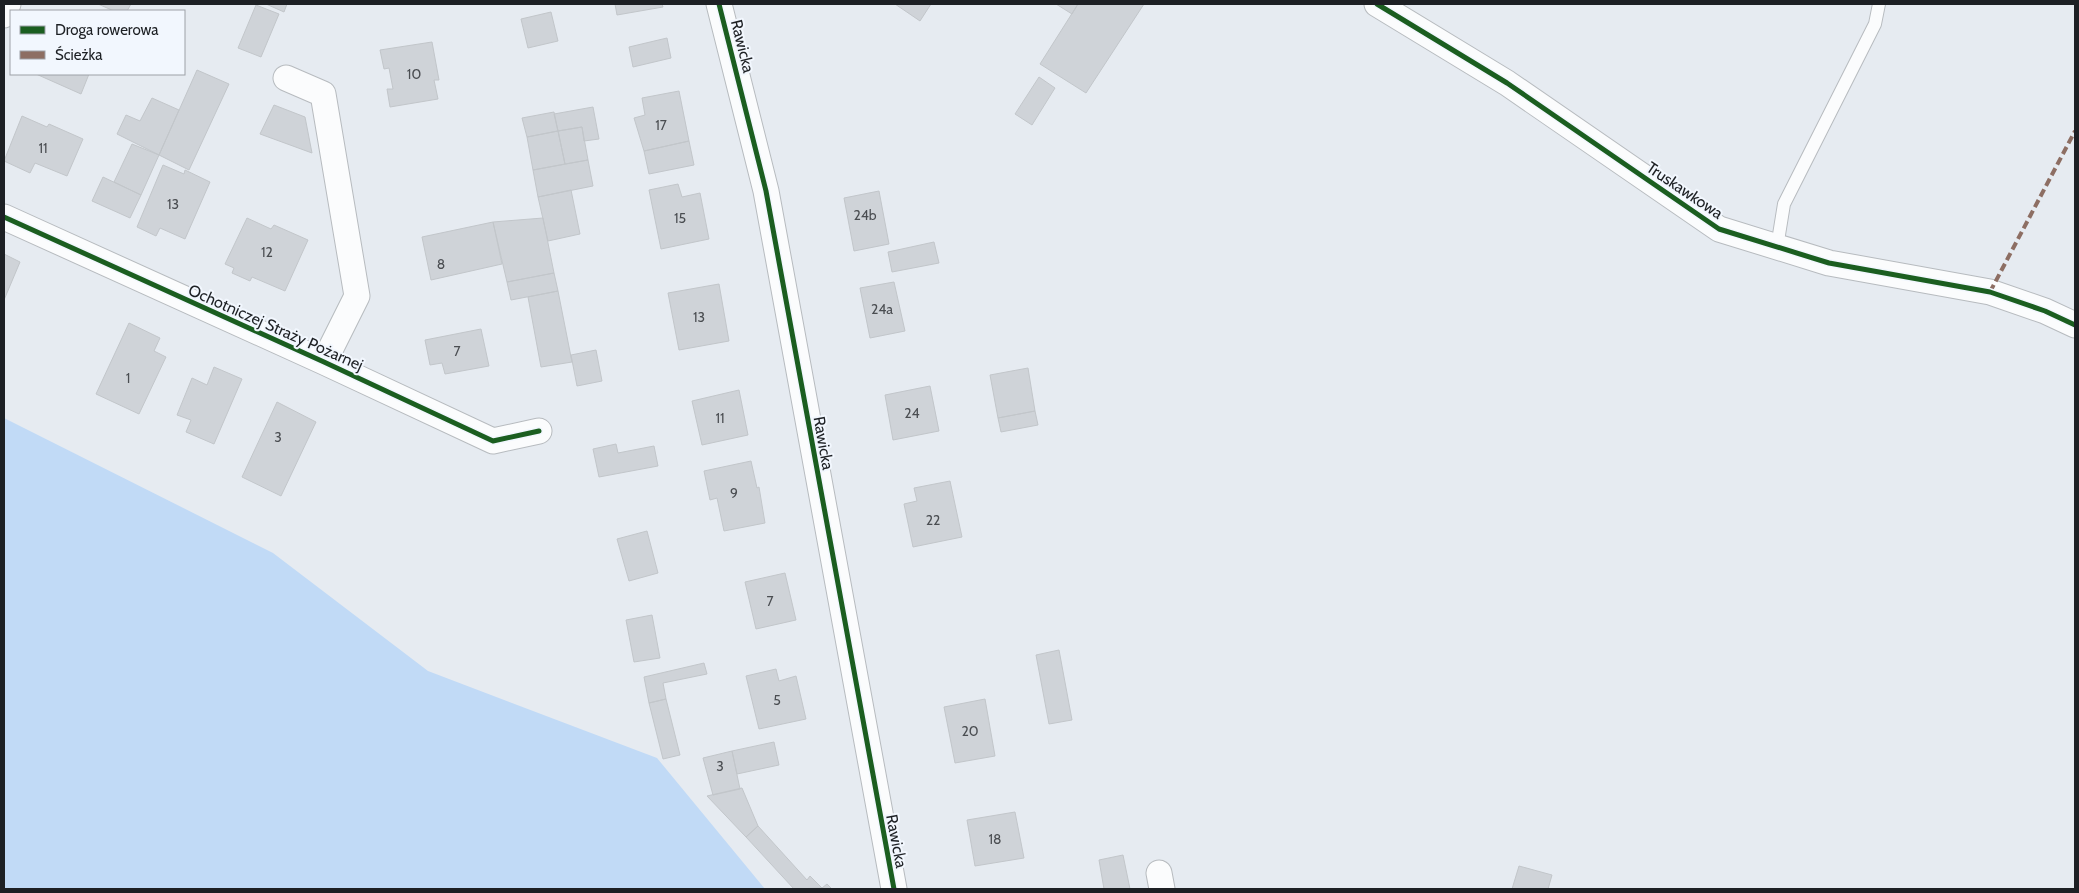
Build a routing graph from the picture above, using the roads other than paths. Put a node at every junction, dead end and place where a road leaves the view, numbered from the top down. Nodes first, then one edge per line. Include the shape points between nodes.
1 (8, 4) edge
2 (719, 4) edge
3 (1377, 4) edge
4 (1879, 4) edge
5 (4, 15) edge
6 (286, 78) dead end
7 (4, 217) edge
8 (1776, 247) junction
9 (2075, 325) edge
10 (324, 362) junction
11 (539, 431) dead end
12 (894, 889) edge

1 - 5 street
2 - 12 street, Rawicka via 766,191
3 - 8 street, Truskawkowa via 1507,83 1719,229
4 - 8 lane via 1875,24 1784,204
6 - 10 street, Ochotniczej Straży Pożarnej via 323,94 358,296
7 - 10 street, Ochotniczej Straży Pożarnej
8 - 9 street, Truskawkowa via 1829,263 1990,292
10 - 11 street, Ochotniczej Straży Pożarnej via 493,441

